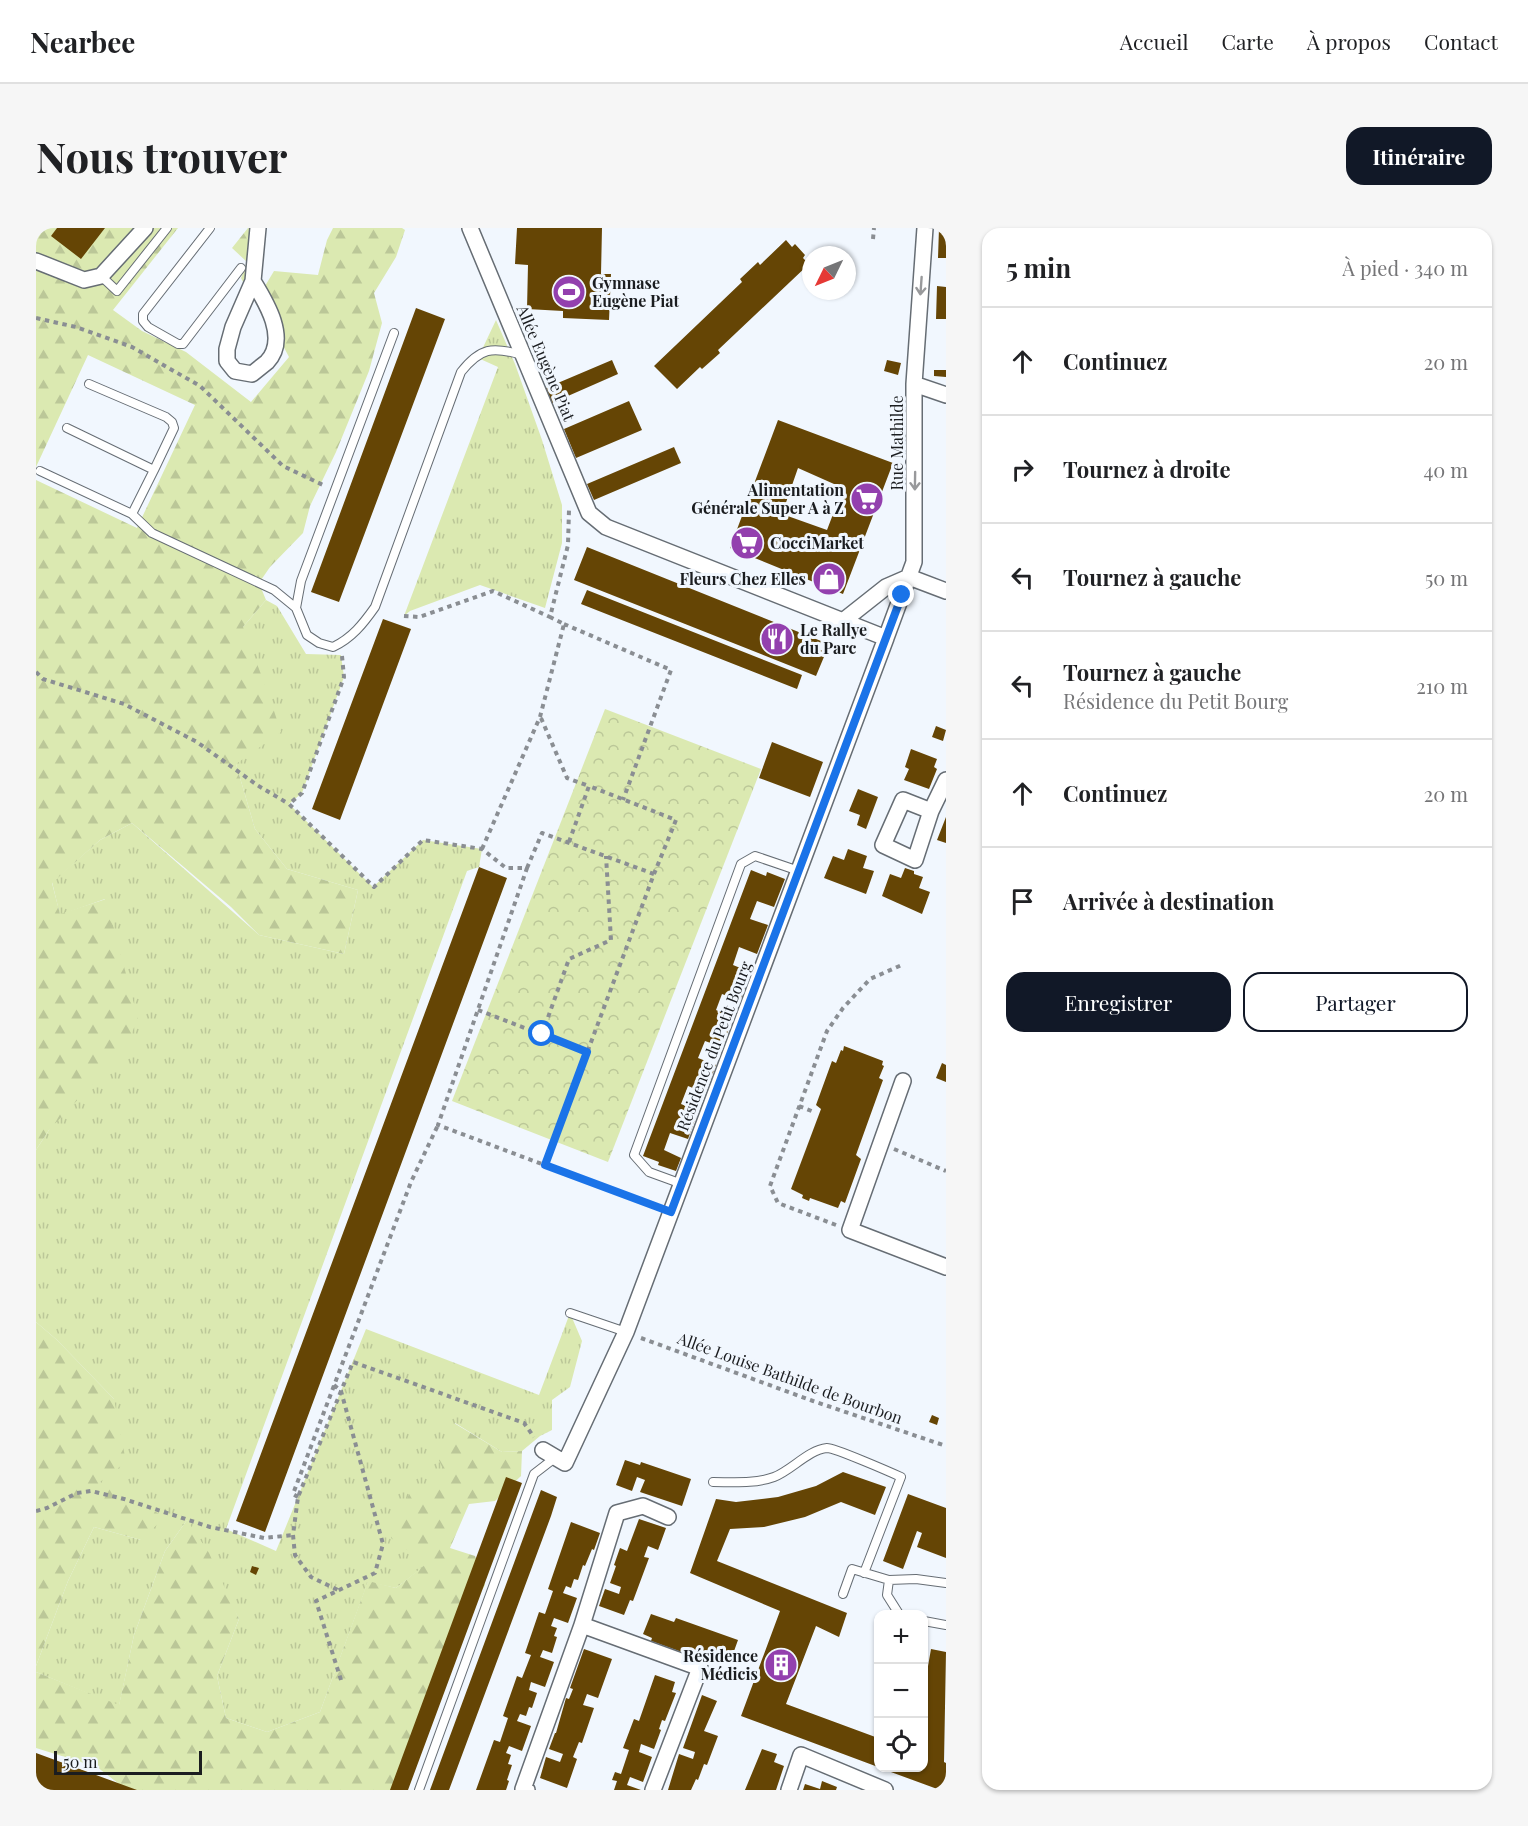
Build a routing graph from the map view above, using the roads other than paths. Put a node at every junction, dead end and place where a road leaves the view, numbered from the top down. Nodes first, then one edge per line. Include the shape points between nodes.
1 (145, 228) edge
2 (167, 228) edge
3 (210, 228) edge
4 (258, 228) edge
5 (470, 228) edge
6 (925, 228) edge
7 (36, 261) edge
8 (241, 268) dead end
9 (100, 276) junction
10 (253, 281) junction
11 (394, 333) dead end
12 (523, 355) junction
13 (89, 384) dead end
14 (914, 384) junction
15 (946, 395) edge
16 (67, 428) dead end
17 (154, 470) junction
18 (40, 471) dead end
19 (132, 514) junction
20 (909, 577) junction
21 (946, 591) edge
22 (296, 608) junction
23 (843, 621) junction
24 (886, 638) junction
25 (946, 780) edge
26 (931, 811) dead end
27 (800, 871) junction
28 (903, 1081) dead end
29 (682, 1184) junction
30 (946, 1268) edge
31 (570, 1313) dead end
32 (626, 1332) junction
33 (555, 1457) joint
34 (713, 1482) dead end
35 (668, 1516) dead end
36 (864, 1573) junction
37 (889, 1580) junction
38 (946, 1583) edge
39 (843, 1594) dead end
40 (896, 1610) edge
41 (928, 1622) edge
42 (582, 1625) junction
43 (946, 1625) edge
44 (419, 1790) edge
45 (527, 1790) edge
46 (653, 1790) edge
47 (789, 1790) edge
48 (885, 1790) edge

1 - 9 street
2 - 9 lane via 117,291
3 - 8 lane via 143,314 143,321 183,344
4 - 10 street
5 - 12 street, Allée Eugène Piat
6 -> 14 street, Rue Mathilde
7 - 9 street via 84,280
10 - 10 street via 268,304 275,325 275,348 268,361 252,374 235,371 227,361 227,349
11 - 22 lane via 301,581
12 - 22 lane via 502,349 485,351 461,372 375,607 363,625 333,647 307,635
12 - 23 street, Allée Eugène Piat via 589,513 606,527
13 - 17 lane via 172,422 174,428
14 - 15 street
14 -> 20 street, Rue Mathilde via 914,562
16 - 17 lane
17 - 19 lane
18 - 19 lane
19 - 22 lane via 152,533 274,590
20 - 21 street
20 - 23 street via 886,587
20 - 24 street, Rue Mathilde
23 - 24 street
24 - 27 street, Résidence du Petit Bourg
25 - 26 street
27 - 29 street, Résidence du Petit Bourg
27 - 29 lane via 755,856 741,864 634,1155 649,1172
28 - 30 street via 850,1230
29 - 32 street, Résidence du Petit Bourg
31 - 32 lane
32 - 33 street, Résidence du Petit Bourg
33 - 44 lane via 534,1474
34 - 36 lane via 773,1477 829,1448 901,1477
35 - 42 street via 643,1506 617,1513
36 - 37 lane
36 - 39 lane via 852,1569
37 - 38 lane
37 - 40 lane via 887,1595
41 - 43 lane
42 - 45 street via 523,1789
42 - 46 street via 700,1668
47 - 48 street via 801,1755

